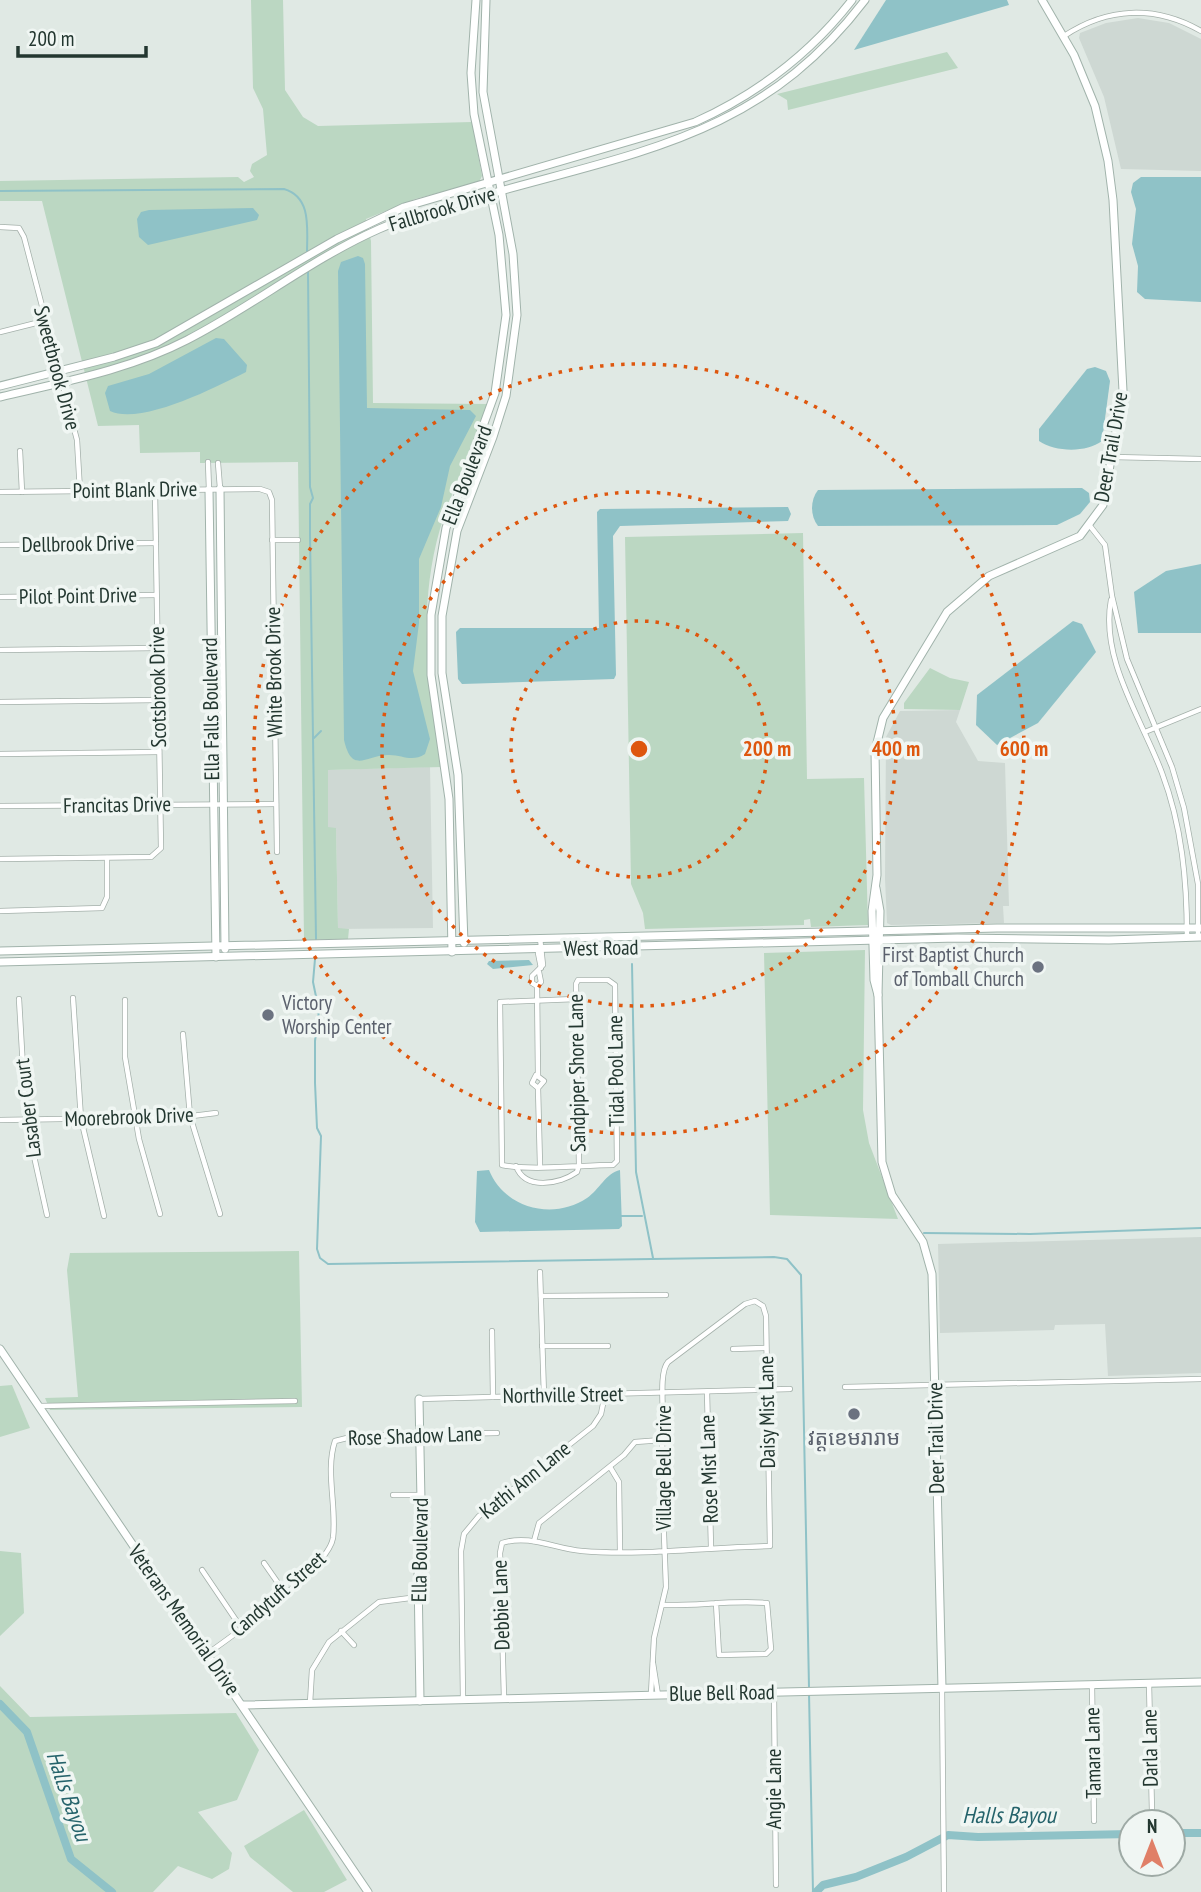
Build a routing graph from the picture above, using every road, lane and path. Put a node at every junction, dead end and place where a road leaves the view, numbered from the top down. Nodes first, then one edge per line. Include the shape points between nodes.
1 (476, 0) edge
2 (486, 0) edge
3 (852, 0) edge
4 (865, 0) edge
5 (1042, 0) edge
6 (1201, 31) edge
7 (1063, 36) junction
8 (807, 50) junction
9 (814, 57) junction
10 (471, 73) junction
11 (482, 73) junction
12 (499, 180) junction
13 (488, 183) junction
14 (501, 191) junction
15 (491, 193) junction
16 (384, 215) junction
17 (388, 225) junction
18 (0, 227) edge
19 (312, 253) junction
20 (320, 261) junction
21 (44, 321) junction
22 (505, 323) junction
23 (516, 323) junction
24 (0, 332) edge
25 (156, 343) junction
26 (161, 352) junction
27 (58, 372) junction
28 (60, 382) junction
29 (0, 386) edge
30 (0, 397) edge
31 (490, 413) junction
32 (500, 416) junction
33 (20, 451) dead end
34 (1113, 457) junction
35 (1201, 459) edge
36 (208, 462) dead end
37 (218, 463) dead end
38 (209, 489) junction
39 (220, 489) junction
40 (80, 491) junction
41 (155, 491) junction
42 (0, 492) edge
43 (22, 492) junction
44 (269, 492) joint
45 (1090, 526) junction
46 (272, 540) junction
47 (298, 540) dead end
48 (156, 543) junction
49 (0, 545) edge
50 (156, 595) junction
51 (209, 595) junction
52 (220, 595) junction
53 (1112, 596) junction
54 (0, 597) edge
55 (432, 600) junction
56 (443, 601) junction
57 (157, 648) junction
58 (0, 650) edge
59 (211, 687) junction
60 (222, 687) junction
61 (158, 700) junction
62 (0, 702) edge
63 (1201, 709) edge
64 (1154, 728) junction
65 (1145, 732) junction
66 (159, 752) junction
67 (0, 754) edge
68 (1172, 767) junction
69 (1162, 772) junction
70 (457, 773) junction
71 (447, 775) junction
72 (213, 803) junction
73 (223, 803) junction
74 (160, 804) junction
75 (276, 804) junction
76 (0, 806) edge
77 (461, 849) junction
78 (451, 850) junction
79 (277, 852) dead end
80 (107, 858) junction
81 (0, 859) edge
82 (0, 911) edge
83 (1109, 930) junction
84 (876, 932) junction
85 (807, 933) junction
86 (1187, 933) junction
87 (1200, 933) edge
88 (957, 934) junction
89 (1033, 934) junction
90 (673, 936) junction
91 (540, 938) junction
92 (609, 938) junction
93 (1110, 940) junction
94 (452, 941) junction
95 (464, 941) junction
96 (876, 942) junction
97 (808, 944) junction
98 (216, 946) junction
99 (225, 946) junction
100 (673, 946) junction
101 (610, 947) junction
102 (131, 948) junction
103 (60, 950) junction
104 (541, 950) junction
105 (0, 951) edge
106 (452, 952) junction
107 (464, 952) junction
108 (216, 957) junction
109 (225, 957) junction
110 (132, 959) junction
111 (60, 961) junction
112 (0, 962) edge
113 (576, 982) joint
114 (74, 998) dead end
115 (19, 999) dead end
116 (537, 999) junction
117 (576, 999) junction
118 (125, 1000) dead end
119 (183, 1034) dead end
120 (538, 1075) junction
121 (538, 1088) junction
122 (216, 1112) dead end
123 (190, 1116) junction
124 (136, 1118) junction
125 (81, 1119) junction
126 (26, 1120) junction
127 (0, 1121) edge
128 (540, 1165) junction
129 (579, 1165) junction
130 (516, 1166) junction
131 (47, 1214) dead end
132 (160, 1214) dead end
133 (220, 1214) dead end
134 (104, 1216) dead end
135 (540, 1272) dead end
136 (667, 1294) dead end
137 (541, 1297) junction
138 (738, 1309) joint
139 (492, 1331) dead end
140 (542, 1346) junction
141 (608, 1346) dead end
142 (766, 1348) junction
143 (0, 1349) edge
144 (733, 1349) dead end
145 (1201, 1378) edge
146 (935, 1385) junction
147 (845, 1387) dead end
148 (790, 1389) dead end
149 (767, 1390) junction
150 (707, 1392) junction
151 (663, 1393) junction
152 (605, 1394) junction
153 (544, 1396) junction
154 (493, 1397) junction
155 (419, 1399) joint
156 (295, 1401) dead end
157 (39, 1406) junction
158 (497, 1433) dead end
159 (421, 1435) junction
160 (662, 1440) junction
161 (335, 1441) joint
162 (610, 1467) junction
163 (393, 1495) dead end
164 (422, 1495) junction
165 (534, 1541) junction
166 (711, 1547) junction
167 (665, 1549) junction
168 (620, 1550) junction
169 (264, 1563) dead end
170 (202, 1570) dead end
171 (285, 1593) junction
172 (418, 1597) junction
173 (716, 1604) junction
174 (663, 1605) junction
175 (242, 1629) junction
176 (341, 1631) junction
177 (354, 1646) dead end
178 (206, 1654) junction
179 (1201, 1682) edge
180 (1149, 1684) junction
181 (1092, 1685) junction
182 (942, 1688) junction
183 (774, 1692) junction
184 (654, 1695) junction
185 (504, 1699) junction
186 (463, 1700) junction
187 (420, 1701) junction
188 (310, 1704) junction
189 (243, 1705) junction
190 (1152, 1808) edge
191 (1094, 1821) dead end
192 (776, 1885) dead end
193 (368, 1892) edge
194 (944, 1892) edge

1 - 10 main road, Ella Boulevard
2 - 11 main road, Ella Boulevard
3 - 8 main road, Fallbrook Drive
4 - 9 main road, Fallbrook Drive
5 - 7 main road, Deer Trail Drive
6 - 7 street via 1158,13 1139,11 1082,24
7 - 34 main road, Deer Trail Drive via 1095,106 1111,180 1123,391
8 - 9 main road
8 - 12 main road, Fallbrook Drive via 762,85 695,122
9 - 14 main road, Fallbrook Drive via 768,94 699,132
10 - 11 main road
10 - 13 main road, Ella Boulevard
11 - 12 main road, Ella Boulevard
12 - 13 main road, Fallbrook Drive
12 - 14 main road, Ella Boulevard
13 - 15 main road, Ella Boulevard
13 - 16 main road, Fallbrook Drive
14 - 15 main road, Fallbrook Drive
14 - 23 main road, Ella Boulevard via 513,254
15 - 17 main road, Fallbrook Drive
15 - 22 main road, Ella Boulevard via 502,255
16 - 17 main road
16 - 19 main road, Fallbrook Drive
17 - 20 main road, Fallbrook Drive
18 - 21 street, Sweetbrook Drive via 19,228
19 - 20 main road
19 - 25 main road, Fallbrook Drive
20 - 26 main road, Fallbrook Drive
21 - 24 street
21 - 27 street, Sweetbrook Drive
22 - 23 main road
22 - 31 main road, Ella Boulevard
23 - 32 main road, Ella Boulevard
25 - 26 main road
25 - 27 main road, Fallbrook Drive
26 - 28 main road, Fallbrook Drive
27 - 28 street, Sweetbrook Drive
27 - 29 main road, Fallbrook Drive
28 - 30 main road, Fallbrook Drive
28 - 40 street, Sweetbrook Drive via 76,440
31 - 32 main road
31 - 55 main road, Ella Boulevard via 446,528
32 - 56 main road, Ella Boulevard via 457,531
33 - 43 street
34 - 35 street
34 - 45 main road, Deer Trail Drive via 1104,505
36 - 38 street, Ella Falls Boulevard
37 - 39 street, Ella Falls Boulevard
38 - 39 street, Point Blank Drive
38 - 41 street, Point Blank Drive
38 - 51 main road, Ella Falls Boulevard
39 - 44 street, Point Blank Drive
39 - 52 main road, Ella Falls Boulevard
40 - 41 street, Point Blank Drive
40 - 43 street, Point Blank Drive
41 - 48 street, Scotsbrook Drive
42 - 43 street, Point Blank Drive
44 - 46 street, White Brook Drive
45 - 53 street via 1109,557
45 - 84 main road, Deer Trail Drive via 1080,536 989,576 947,612 883,718 875,747
46 - 47 street
46 - 75 street, White Brook Drive
48 - 49 street, Dellbrook Drive
48 - 50 street, Scotsbrook Drive
50 - 54 street, Pilot Point Drive
50 - 57 street, Scotsbrook Drive
51 - 52 main road
51 - 59 main road, Ella Falls Boulevard
52 - 60 main road, Ella Falls Boulevard
53 - 64 street via 1129,668
53 - 65 street via 1110,626 1121,678
55 - 56 main road
55 - 71 main road, Ella Boulevard via 430,658
56 - 70 main road, Ella Boulevard via 440,657
57 - 58 street
57 - 61 street, Scotsbrook Drive
59 - 60 main road
59 - 72 main road, Ella Falls Boulevard
60 - 73 main road, Ella Falls Boulevard
61 - 62 street
61 - 66 street, Scotsbrook Drive
63 - 64 street
64 - 65 street
64 - 68 street
65 - 69 street
66 - 67 street
66 - 74 street, Scotsbrook Drive
68 - 69 street
68 - 87 street via 1193,850
69 - 86 street via 1182,852
70 - 71 main road
70 - 77 main road, Ella Boulevard
71 - 78 main road, Ella Boulevard
72 - 73 street, Francitas Drive
72 - 74 street, Francitas Drive
72 - 98 main road, Ella Falls Boulevard
73 - 75 street, Francitas Drive
73 - 99 main road, Ella Falls Boulevard
74 - 76 street, Francitas Drive
74 - 80 street, Scotsbrook Drive via 161,848 157,854
75 - 79 street, White Brook Drive
77 - 78 main road
77 - 95 main road, Ella Boulevard
78 - 94 main road, Ella Boulevard
80 - 81 street, Scotsbrook Drive
80 - 82 street via 103,908
83 - 86 main road, West Road
83 - 89 main road, West Road
83 - 93 main road
84 - 85 main road, West Road
84 - 88 main road, West Road
84 - 96 main road, Deer Trail Drive
85 - 90 main road, West Road
85 - 97 main road
86 - 87 main road, West Road
86 - 93 main road, West Road
88 - 89 main road, West Road
88 - 96 main road, West Road
89 - 93 main road, West Road
90 - 92 main road, West Road
90 - 100 main road
91 - 92 main road, West Road
91 - 95 main road, West Road
91 - 104 street
92 - 101 main road
94 - 95 main road, West Road
94 - 99 main road, West Road
94 - 106 main road, Ella Boulevard
95 - 107 main road, Ella Boulevard
96 - 97 main road, West Road
96 - 146 main road, Deer Trail Drive via 881,1154 892,1195 923,1242 932,1274
97 - 100 main road, West Road
98 - 99 main road, West Road
98 - 102 main road, West Road
98 - 108 main road, Ella Falls Boulevard
99 - 109 main road, Ella Falls Boulevard
100 - 101 main road, West Road
101 - 104 main road, West Road
102 - 103 main road, West Road
102 - 110 main road
103 - 105 main road, West Road
103 - 111 main road
104 - 107 main road, West Road
104 - 116 street via 544,965
106 - 107 main road, West Road
106 - 109 main road, West Road
108 - 109 main road, West Road
108 - 110 main road, West Road
110 - 111 main road, West Road
111 - 112 main road, West Road
113 - 117 street, Sandpiper Shore Lane
113 - 129 street, Tidal Pool Lane via 612,982 617,1161 613,1165
114 - 125 street
115 - 126 street, Lasaber Court
116 - 117 street
116 - 120 street
116 - 130 street via 504,1000 499,1006 502,1165
117 - 129 street, Sandpiper Shore Lane
118 - 124 street via 125,1057
119 - 123 street
120 - 121 street via 544,1081
120 - 121 street via 532,1082
121 - 128 street
122 - 123 street, Moorebrook Drive
123 - 124 street, Moorebrook Drive
123 - 133 street
124 - 125 street, Moorebrook Drive
124 - 132 street
125 - 126 street, Moorebrook Drive
125 - 134 street
126 - 127 street, Moorebrook Drive
126 - 131 street, Lasaber Court
128 - 129 street
128 - 130 street
129 - 130 street via 568,1179 550,1183 530,1179
135 - 137 street
136 - 137 street
137 - 140 street
138 - 142 street, Daisy Mist Lane via 750,1302 762,1306
138 - 151 street, Village Bell Drive via 668,1362 663,1370
139 - 154 street
140 - 141 street
140 - 153 street
142 - 144 street
142 - 149 street, Daisy Mist Lane
143 - 157 main road, Veterans Memorial Drive
145 - 146 street
146 - 147 street
146 - 182 main road, Deer Trail Drive
148 - 149 street, Northville Street
149 - 150 street, Northville Street
149 - 166 street, Daisy Mist Lane via 770,1546
150 - 151 street, Northville Street
150 - 166 street, Rose Mist Lane
151 - 152 street, Northville Street
151 - 160 street, Village Bell Drive
152 - 153 street, Northville Street
152 - 186 street, Kathi Ann Lane via 593,1426 479,1516 464,1534
153 - 154 street, Northville Street
154 - 155 street, Northville Street
155 - 159 main road, Ella Boulevard
156 - 157 street
157 - 178 main road, Veterans Memorial Drive
158 - 159 street, Rose Shadow Lane
159 - 161 street, Rose Shadow Lane
159 - 164 main road, Ella Boulevard
160 - 162 street via 635,1442
160 - 167 street, Village Bell Drive
161 - 171 street, Candytuft Street via 330,1550
162 - 165 street via 539,1523
162 - 168 street via 619,1482
163 - 164 street
164 - 172 main road, Ella Boulevard
165 - 168 street via 582,1551
165 - 185 street, Debbie Lane via 505,1542 500,1547
166 - 167 street
167 - 168 street
167 - 174 street, Village Bell Drive
169 - 171 street
170 - 175 street
171 - 175 street, Candytuft Street
172 - 176 street via 379,1602
172 - 187 main road, Ella Boulevard
173 - 173 street via 767,1602 771,1649 766,1654 719,1655
173 - 174 street
174 - 184 street, Village Bell Drive via 654,1638
175 - 178 street, Candytuft Street
176 - 177 street
176 - 188 street via 315,1661
178 - 189 main road, Veterans Memorial Drive
179 - 180 main road, Blue Bell Road
180 - 181 main road, Blue Bell Road
180 - 190 street, Darla Lane
181 - 182 main road, Blue Bell Road
181 - 191 street, Tamara Lane
182 - 183 main road, Blue Bell Road
182 - 194 street, Deer Trail Drive
183 - 184 main road, Blue Bell Road
183 - 192 street, Angie Lane
184 - 185 main road, Blue Bell Road
185 - 186 main road, Blue Bell Road
186 - 187 main road, Blue Bell Road
187 - 188 main road, Blue Bell Road
188 - 189 main road, Blue Bell Road
189 - 193 main road, Veterans Memorial Drive

